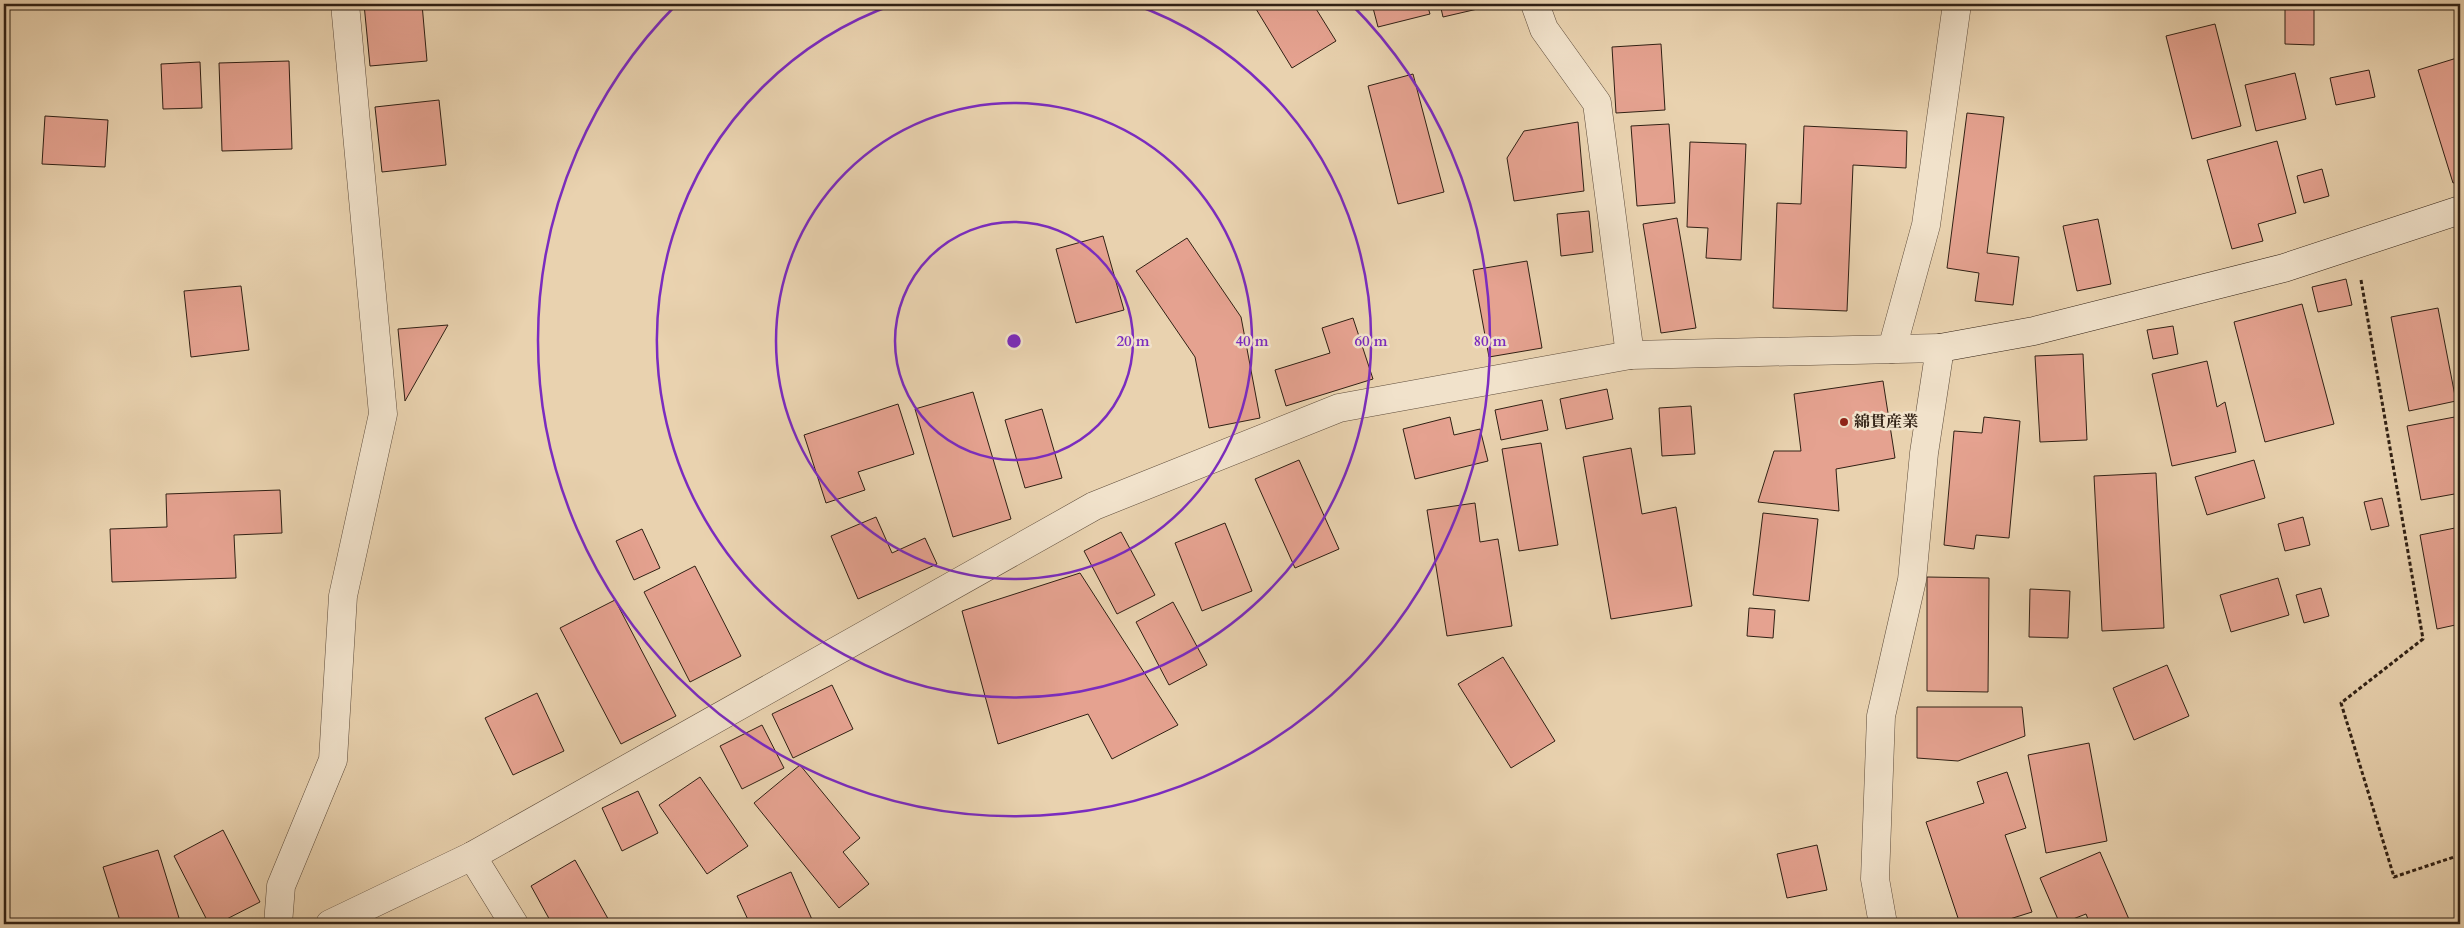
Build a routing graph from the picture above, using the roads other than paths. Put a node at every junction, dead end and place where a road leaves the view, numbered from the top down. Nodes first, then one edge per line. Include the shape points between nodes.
1 (345, 4) edge
2 (1535, 4) edge
3 (1957, 4) edge
4 (2460, 210) edge
5 (1940, 348) junction
6 (1892, 349) junction
7 (1630, 355) junction
8 (472, 856) junction
9 (278, 924) edge
10 (330, 924) edge
11 (514, 924) edge
12 (1883, 924) edge

1 - 9 street via 383,414 343,596 333,760 281,886
2 - 7 street via 1544,29 1597,103
3 - 6 street via 1926,225
4 - 5 street via 2284,268 2034,331
5 - 6 street
5 - 12 street via 1924,453 1912,580 1882,716 1875,878
6 - 7 street
7 - 8 street via 1339,408 1094,506
8 - 10 street
8 - 11 street

